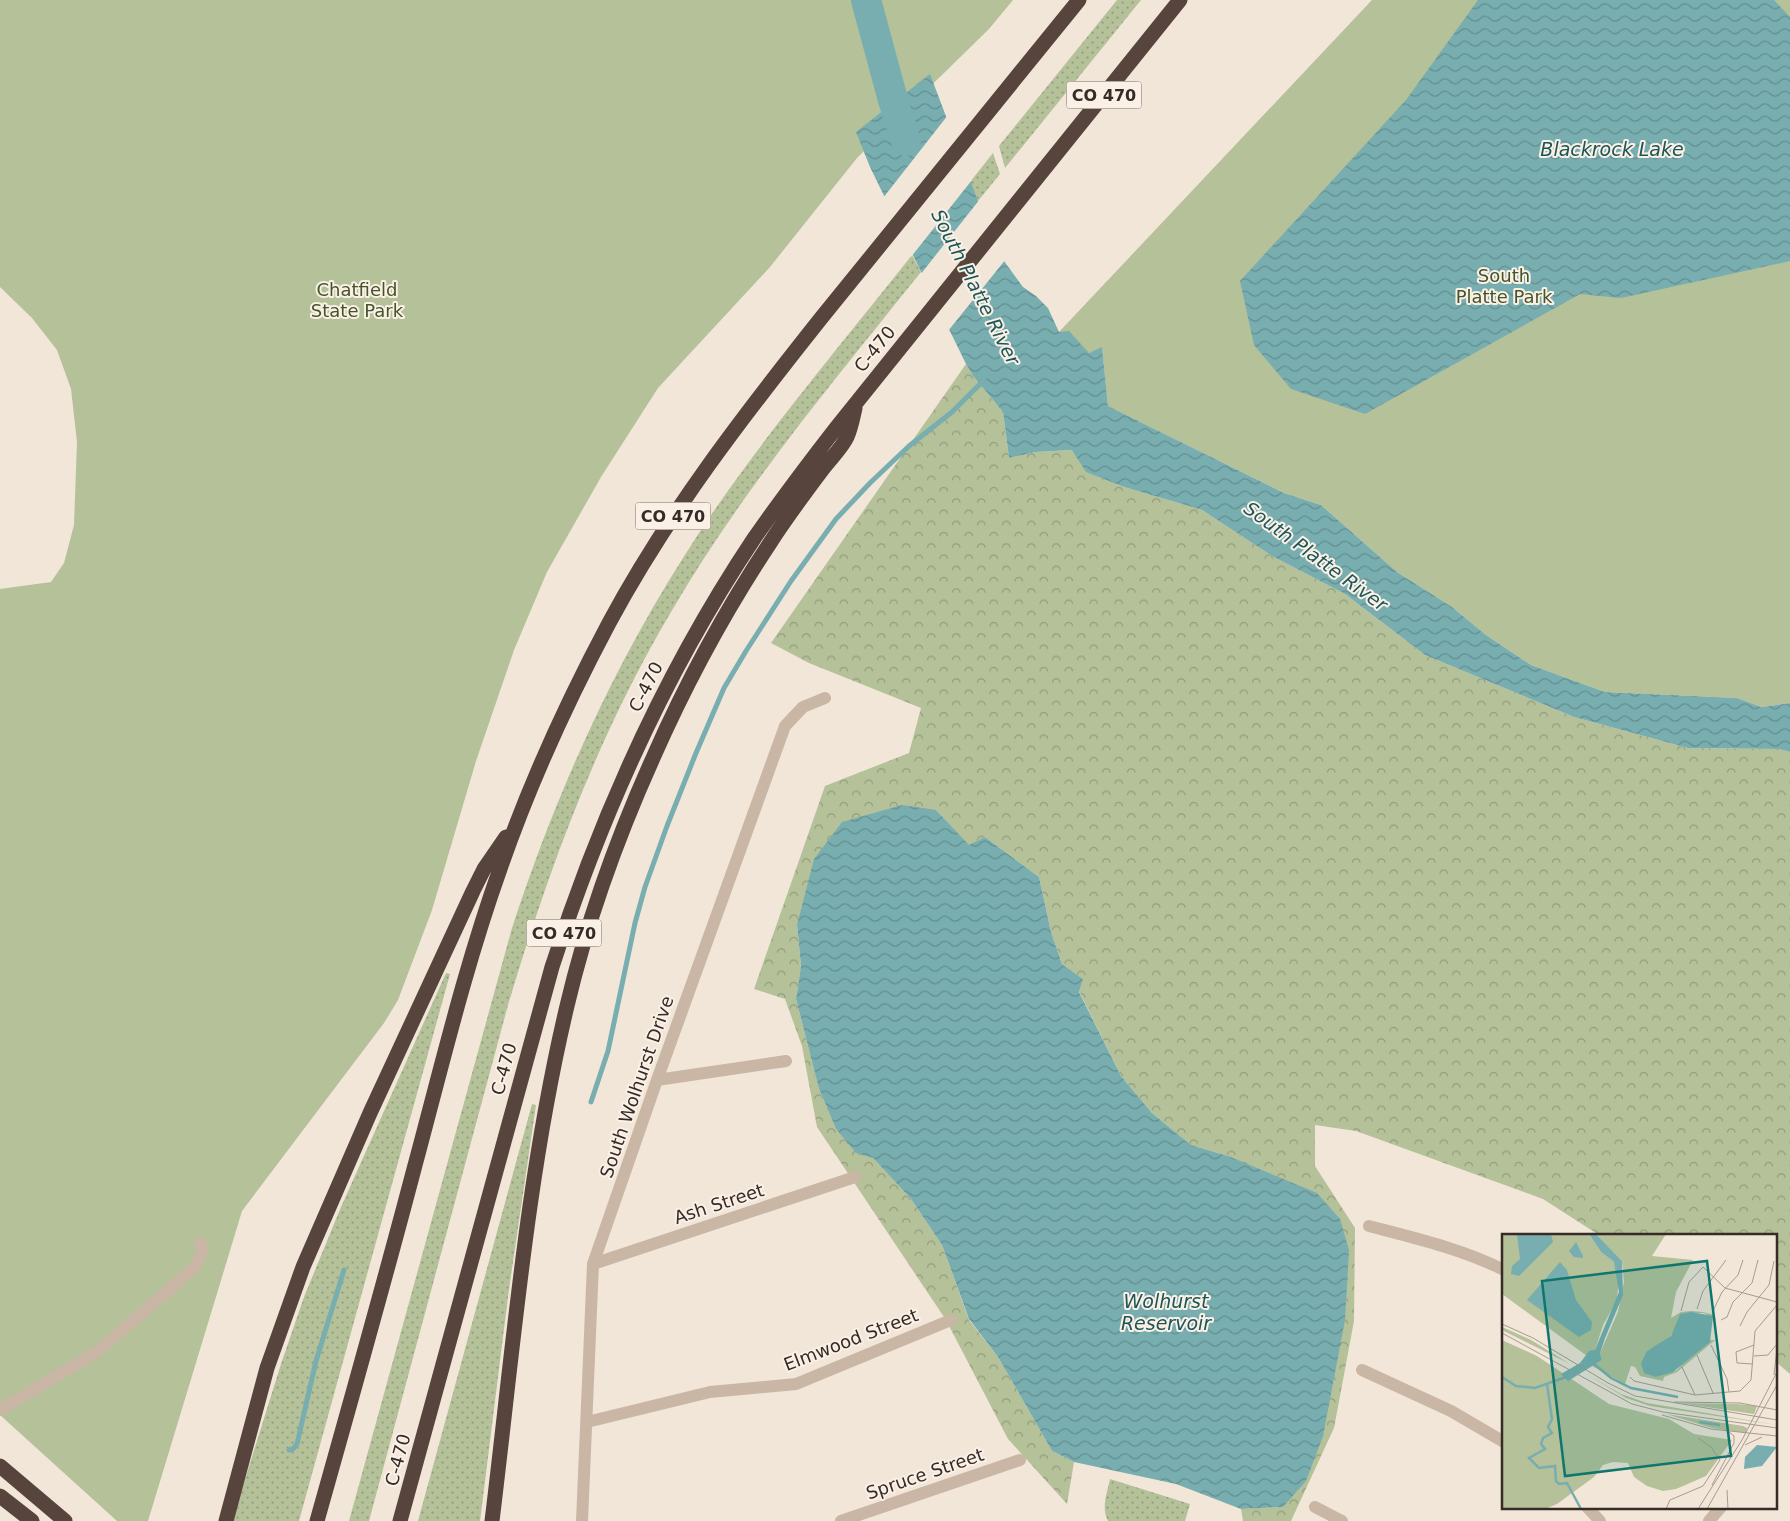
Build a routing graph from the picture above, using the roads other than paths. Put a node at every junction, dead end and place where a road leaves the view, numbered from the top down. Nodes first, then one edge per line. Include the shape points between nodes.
1 (1078, 0) edge
2 (1180, 0) edge
3 (857, 402) junction
4 (825, 698) dead end
5 (520, 818) junction
6 (786, 1060) dead end
7 (657, 1080) junction
8 (855, 1177) dead end
9 (1370, 1226) dead end
10 (200, 1243) dead end
11 (593, 1264) junction
12 (1502, 1269) edge
13 (951, 1320) dead end
14 (1362, 1370) dead end
15 (0, 1410) edge
16 (587, 1422) junction
17 (1502, 1441) edge
18 (1020, 1460) dead end
19 (0, 1466) edge
20 (0, 1496) edge
21 (1314, 1507) dead end
22 (1588, 1508) edge
23 (1720, 1508) edge
24 (32, 1521) edge
25 (65, 1521) edge
26 (226, 1521) edge
27 (317, 1521) edge
28 (400, 1521) edge
29 (492, 1521) edge
30 (582, 1521) edge
31 (841, 1521) edge
32 (1342, 1521) edge
33 (1600, 1521) edge
34 (1709, 1521) edge

1 - 5 highway, CO 470 via 878,246 701,475 654,546 609,624 554,736
2 - 3 highway, C-470 / CO 470
3 - 28 highway, C-470 / CO 470 via 790,489 726,584 660,700 613,801 574,900 548,982
3 - 29 highway via 847,438 769,545 726,614 688,685 638,792 593,913 567,1004 543,1122
4 - 7 street, South Wolhurst Drive via 803,707 785,726
5 - 26 highway via 496,850 473,892 370,1113 303,1267 268,1368
5 - 27 highway, CO 470 via 474,952
6 - 7 street
7 - 11 street, South Wolhurst Drive
8 - 11 street, Ash Street
9 - 12 street via 1485,1260
10 - 15 street via 203,1251 194,1268 98,1351
11 - 16 street, South Wolhurst Drive
13 - 16 street, Elmwood Street via 796,1384 710,1392
14 - 17 street via 1451,1411
16 - 30 street, South Wolhurst Drive
18 - 31 street, Spruce Street
19 - 25 highway
20 - 24 highway
21 - 32 street
22 - 33 street
23 - 34 street

